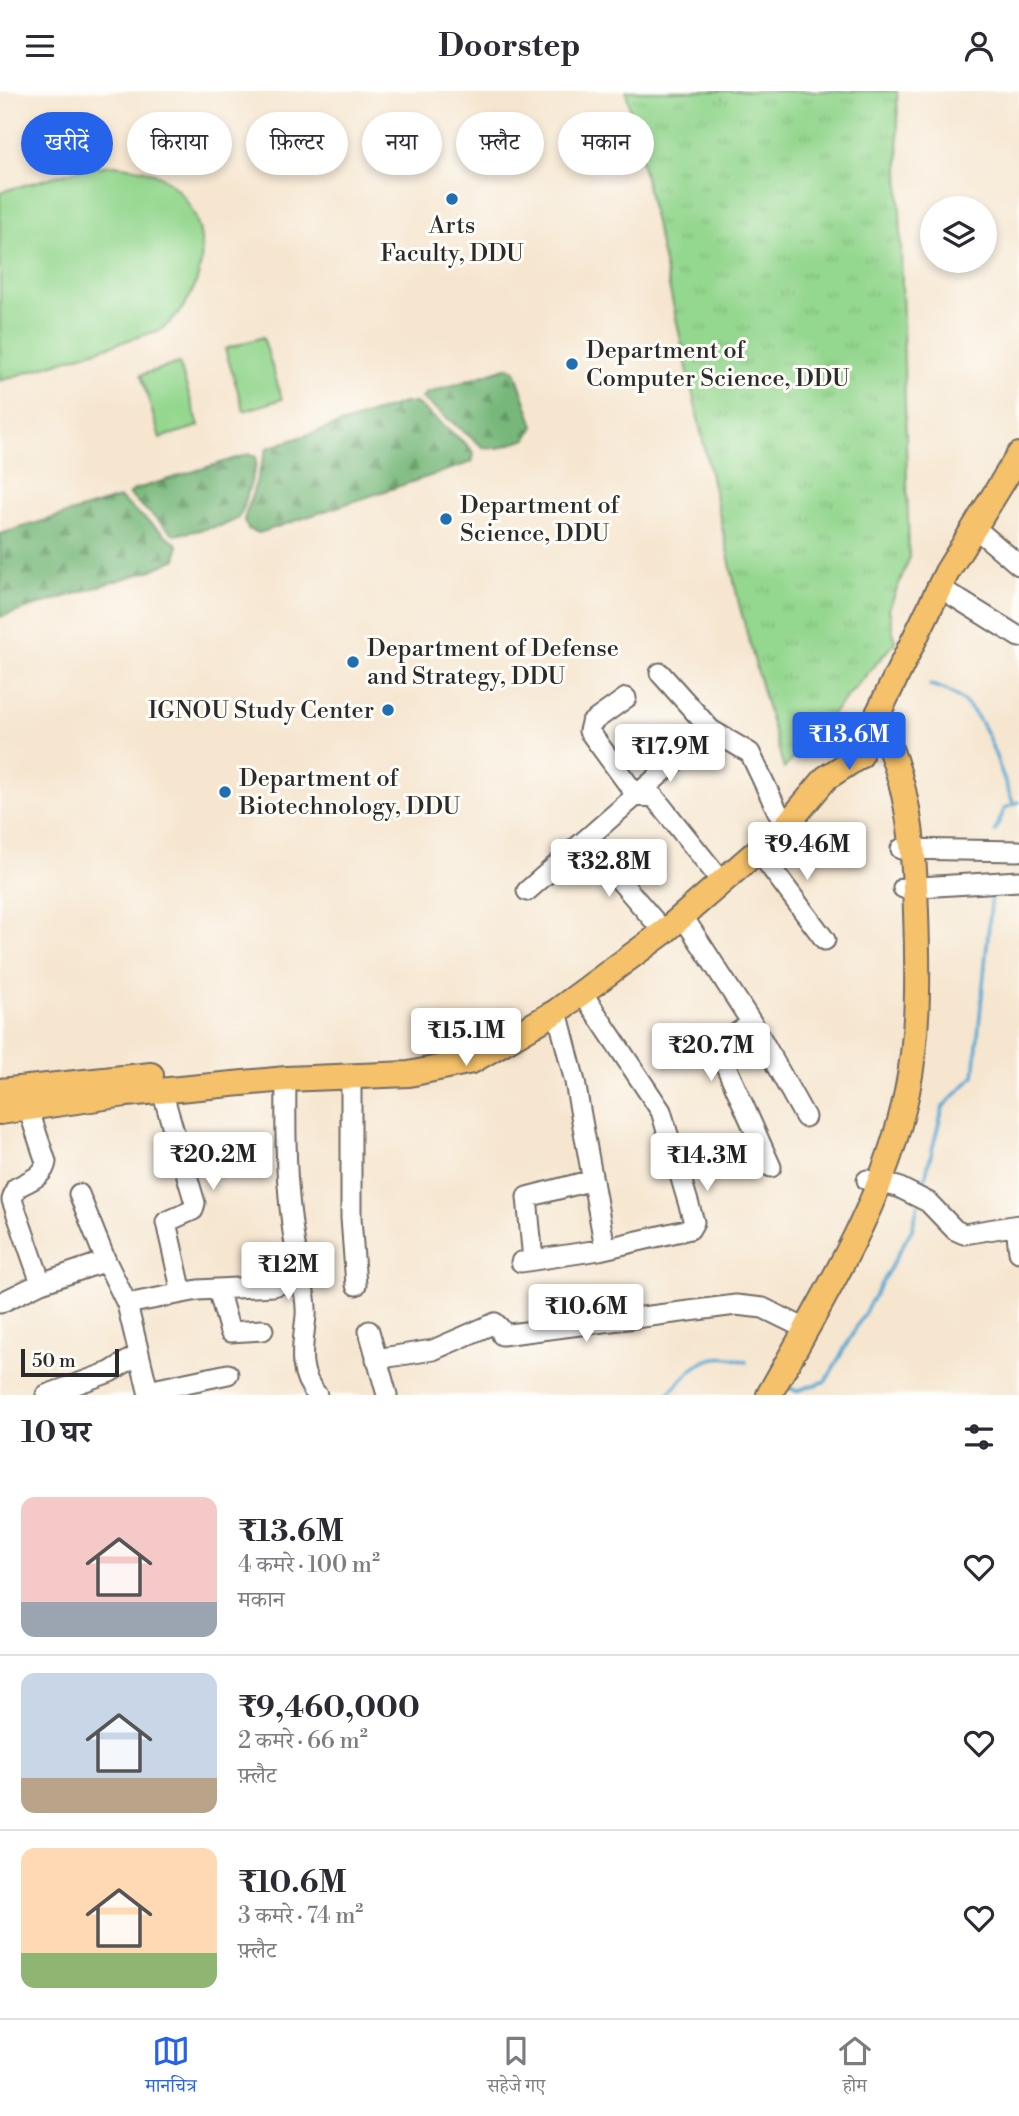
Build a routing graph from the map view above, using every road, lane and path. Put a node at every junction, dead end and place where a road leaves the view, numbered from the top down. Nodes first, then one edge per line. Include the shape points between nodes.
1 (1019, 454) edge
2 (1019, 479) edge
3 (979, 531) junction
4 (1019, 565) edge
5 (950, 594) junction
6 (1019, 637) edge
7 (660, 673) dead end
8 (626, 698) dead end
9 (711, 730) junction
10 (873, 743) junction
11 (636, 795) junction
12 (782, 821) junction
13 (585, 840) junction
14 (757, 849) junction
15 (908, 849) junction
16 (1019, 851) edge
17 (718, 877) junction
18 (1019, 881) edge
19 (909, 888) junction
20 (527, 891) dead end
21 (682, 915) junction
22 (659, 927) junction
23 (825, 940) dead end
24 (583, 994) junction
25 (557, 1011) junction
26 (752, 1023) junction
27 (351, 1076) junction
28 (286, 1079) junction
29 (0, 1091) edge
30 (162, 1091) junction
31 (28, 1108) junction
32 (0, 1112) edge
33 (805, 1117) dead end
34 (771, 1167) dead end
35 (593, 1180) junction
36 (873, 1181) junction
37 (79, 1193) dead end
38 (1018, 1226) edge
39 (605, 1248) junction
40 (1019, 1252) edge
41 (106, 1261) junction
42 (301, 1277) junction
43 (40, 1283) junction
44 (356, 1285) dead end
45 (218, 1289) junction
46 (182, 1293) junction
47 (0, 1303) edge
48 (127, 1304) junction
49 (799, 1325) junction
50 (263, 1330) dead end
51 (369, 1331) dead end
52 (139, 1354) junction
53 (376, 1359) junction
54 (228, 1374) dead end
55 (148, 1393) edge
56 (46, 1395) edge
57 (317, 1395) edge
58 (387, 1395) edge
59 (751, 1395) edge
60 (769, 1395) edge

1 - 3 main road
2 - 3 main road
3 - 4 street
3 - 5 main road
3 - 10 main road via 947,572
5 - 6 street
5 - 10 main road
7 - 9 street
8 - 11 street via 588,726
9 - 11 street
9 - 12 street via 750,753
10 - 12 main road via 826,778
10 - 15 main road
11 - 13 street
11 - 17 street via 654,797
12 - 14 main road
12 - 17 main road
13 - 20 street
13 - 22 street
14 - 17 main road
14 - 23 street
15 - 16 street
15 - 19 main road
17 - 21 main road
17 - 22 main road
18 - 19 street
19 - 36 main road via 892,1097
21 - 22 main road
21 - 26 street
22 - 24 main road
22 - 29 main road via 525,1015 471,1043 441,1052
24 - 25 main road
24 - 39 street via 661,1111 694,1222 690,1229
25 - 27 main road via 472,1061 409,1074
25 - 35 street
26 - 33 street
26 - 34 street via 717,1046
27 - 28 main road
27 - 44 street
28 - 30 main road
28 - 42 street via 284,1168
30 - 31 main road
30 - 46 street via 195,1203 193,1210 166,1222
31 - 32 main road
31 - 43 street via 45,1168 16,1188 12,1200
35 - 39 street
35 - 39 street via 527,1197 527,1261
36 - 38 street via 921,1198 964,1234
36 - 49 main road
37 - 41 street
38 - 40 street
41 - 43 street
41 - 48 street
42 - 45 street via 273,1286
42 - 57 street via 306,1314 301,1343 303,1374
43 - 47 street
45 - 46 street
45 - 50 street via 230,1332
46 - 48 street
48 - 52 street
49 - 53 street via 763,1308 736,1305 509,1337 502,1335 495,1323 433,1350
49 - 59 main road
49 - 60 main road
51 - 53 street
52 - 55 street
52 - 56 street via 110,1372
53 - 58 street
54 - 55 street

